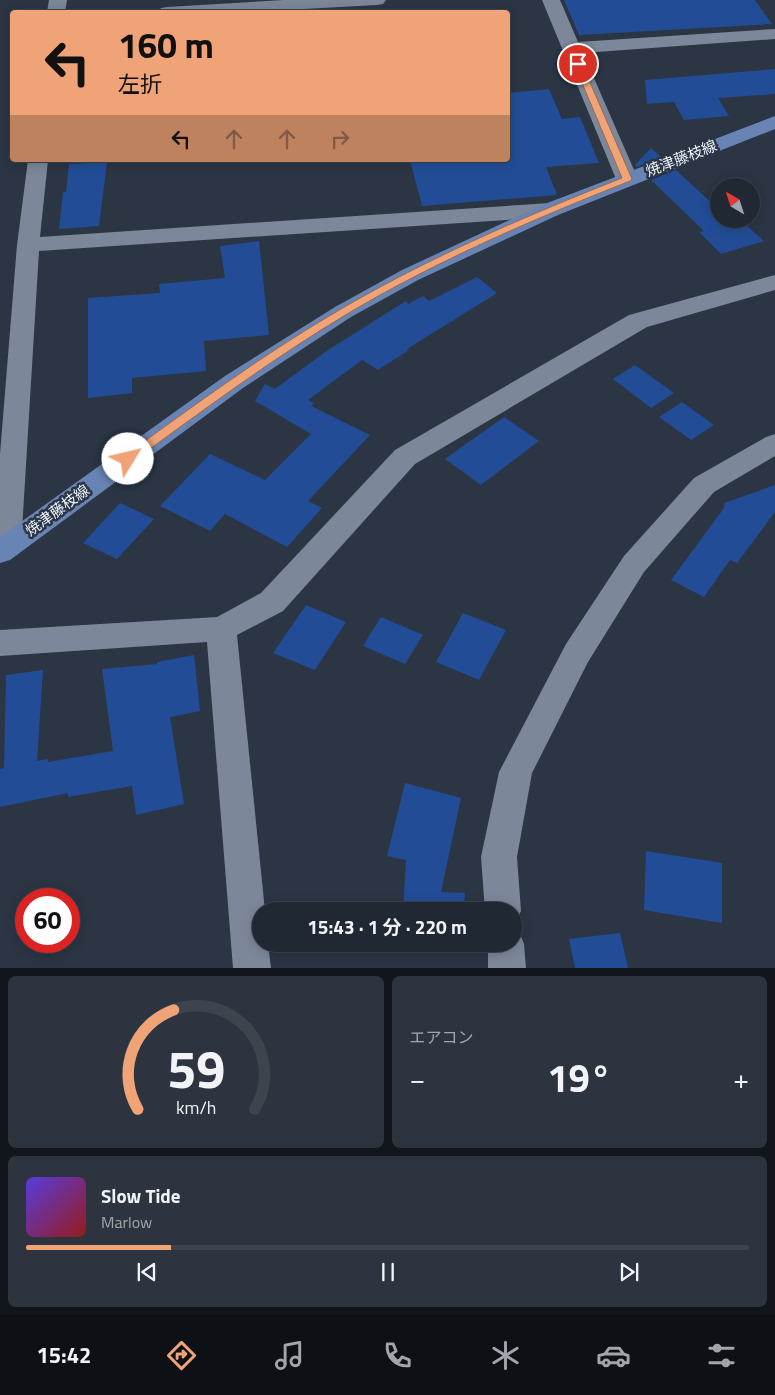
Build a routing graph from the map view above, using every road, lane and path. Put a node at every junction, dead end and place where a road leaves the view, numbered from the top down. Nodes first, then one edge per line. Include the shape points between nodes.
1 (377, 0) edge
2 (551, 0) edge
3 (202, 10) edge
4 (775, 34) edge
5 (572, 48) junction
6 (775, 122) edge
7 (38, 162) edge
8 (627, 179) junction
9 (550, 210) junction
10 (28, 246) junction
11 (775, 282) edge
12 (775, 444) edge
13 (3, 549) edge
14 (221, 629) junction
15 (0, 643) edge
16 (502, 902) edge
17 (507, 952) edge
18 (252, 968) edge
19 (508, 968) edge

1 - 3 street
2 - 5 street
4 - 5 street
5 - 8 street
6 - 8 main road, 焼津藤枝線
7 - 10 street
8 - 9 main road, 焼津藤枝線
9 - 10 street
9 - 13 main road, 焼津藤枝線 via 410,275 343,312 234,382
10 - 13 street
11 - 14 street via 638,321 405,457 272,602
12 - 16 street via 704,485 634,564 577,653 516,772 499,857
14 - 15 street
14 - 18 street
17 - 19 street

